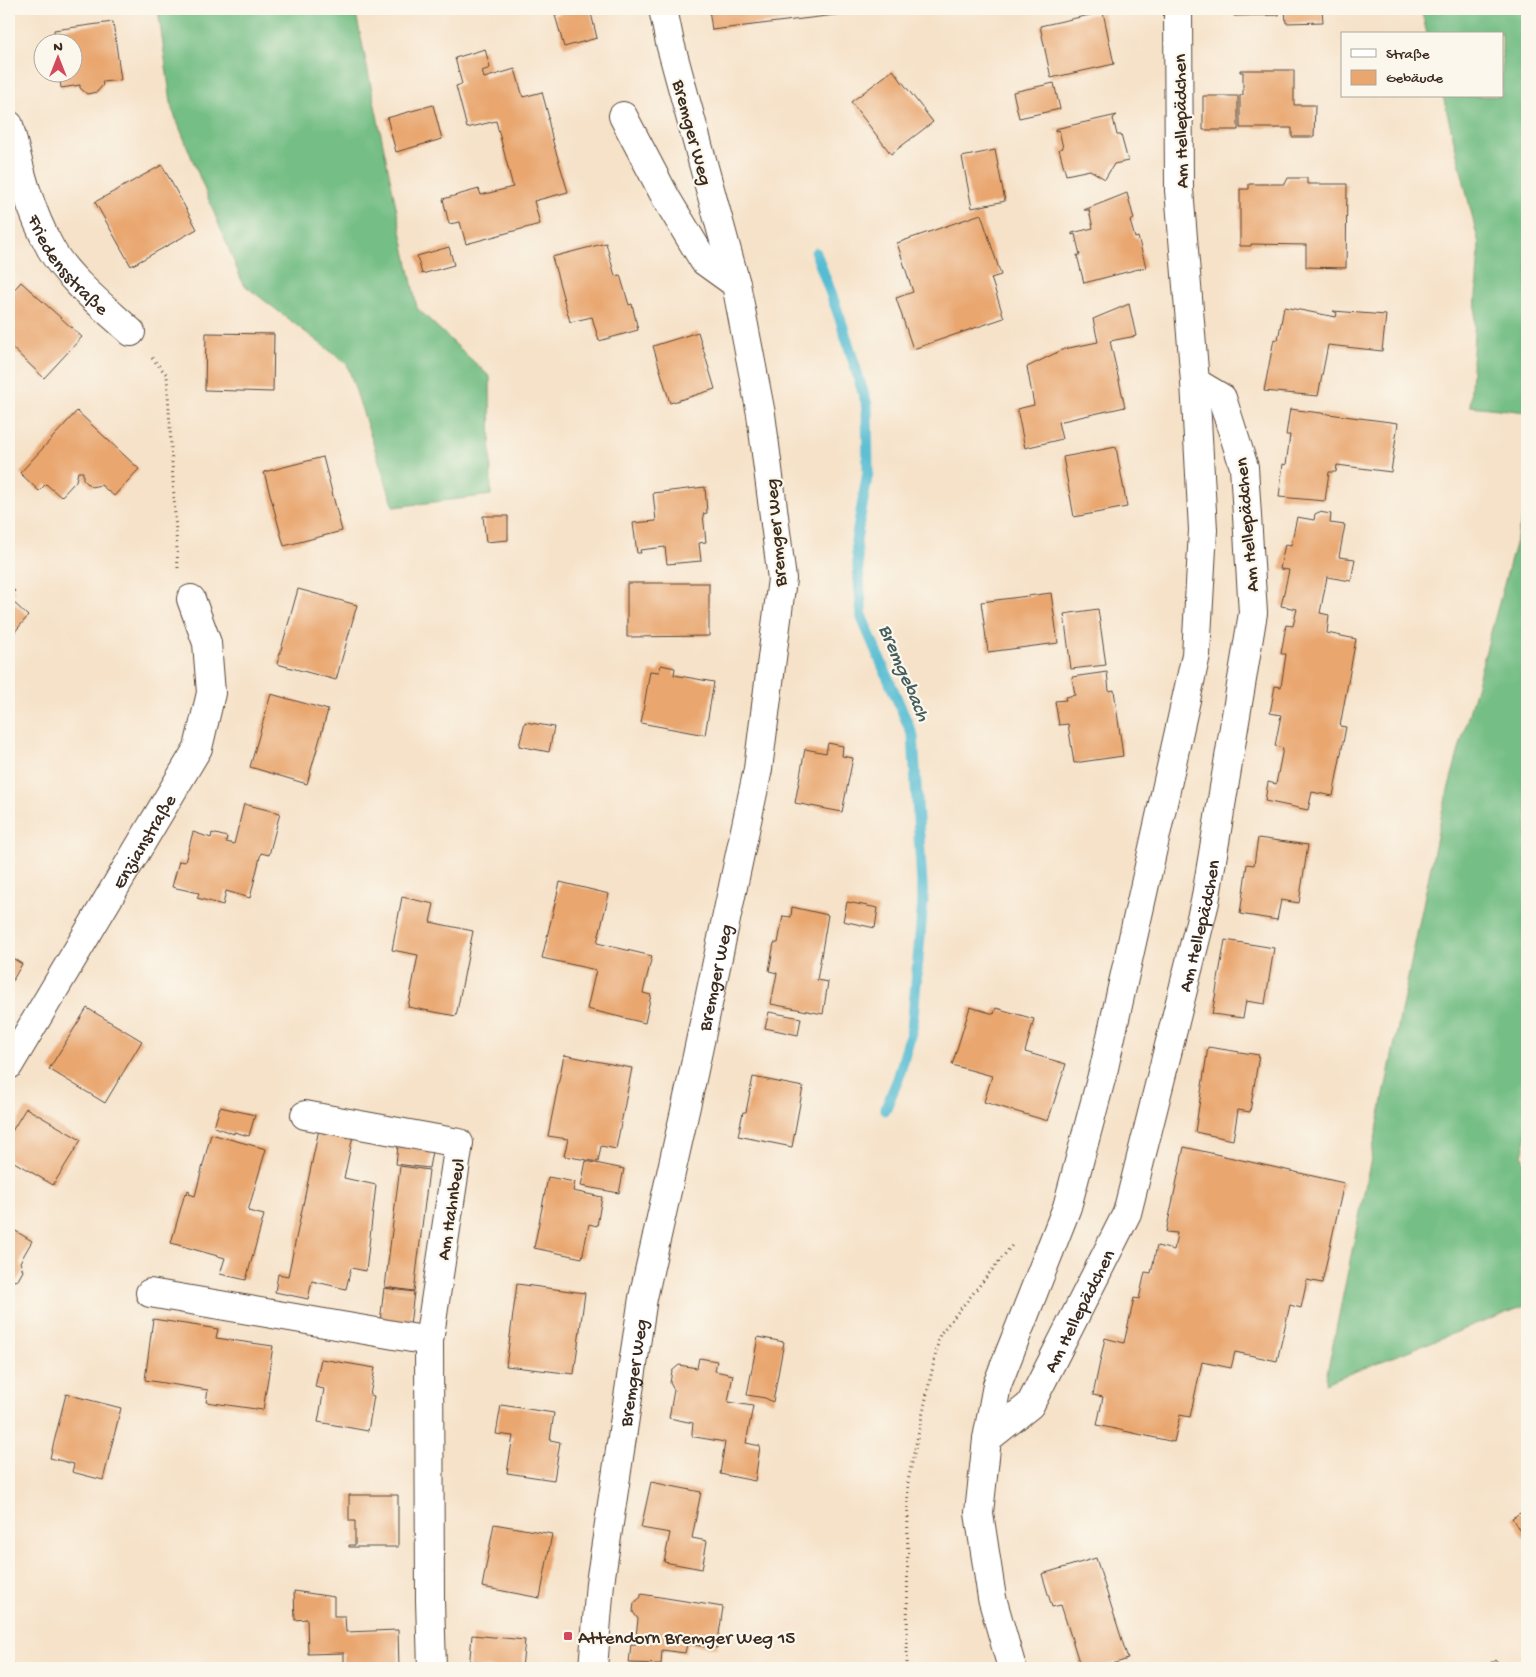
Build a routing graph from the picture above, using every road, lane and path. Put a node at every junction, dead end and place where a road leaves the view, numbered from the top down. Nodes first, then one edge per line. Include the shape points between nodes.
1 (663, 9) edge
2 (1178, 9) edge
3 (623, 116) dead end
4 (9, 125) edge
5 (736, 284) junction
6 (131, 332) joint
7 (1195, 382) junction
8 (185, 588) joint
9 (9, 1065) edge
10 (305, 1115) dead end
11 (1017, 1240) dead end
12 (150, 1294) dead end
13 (429, 1341) junction
14 (987, 1439) junction
15 (9, 1661) edge
16 (17, 1668) edge
17 (432, 1668) edge
18 (593, 1668) edge
19 (906, 1668) edge
20 (1012, 1668) edge

1 - 5 street, Bremger Weg
2 - 7 street, Am Hellepädchen via 1179,190
3 - 5 street via 704,261
4 - 6 street, Friedensstraße via 26,191 51,250 76,281
5 - 18 street, Bremger Weg via 761,414 782,579 758,769 643,1298 600,1583
6 - 8 path via 167,375
7 - 14 street, Am Hellepädchen via 1204,530 1196,655 1104,1068 1067,1207 997,1385
7 - 14 street, Am Hellepädchen via 1222,398 1244,467 1253,613 1205,902 1127,1213 1030,1405
8 - 9 street, Enzianstraße via 207,643 211,693 198,748
10 - 13 street, Am Hahnbeul via 459,1144
11 - 19 path via 940,1334 908,1481
12 - 13 street
13 - 17 street, Am Hahnbeul
14 - 20 street, Am Hellepädchen via 979,1513 992,1598
15 - 16 path

